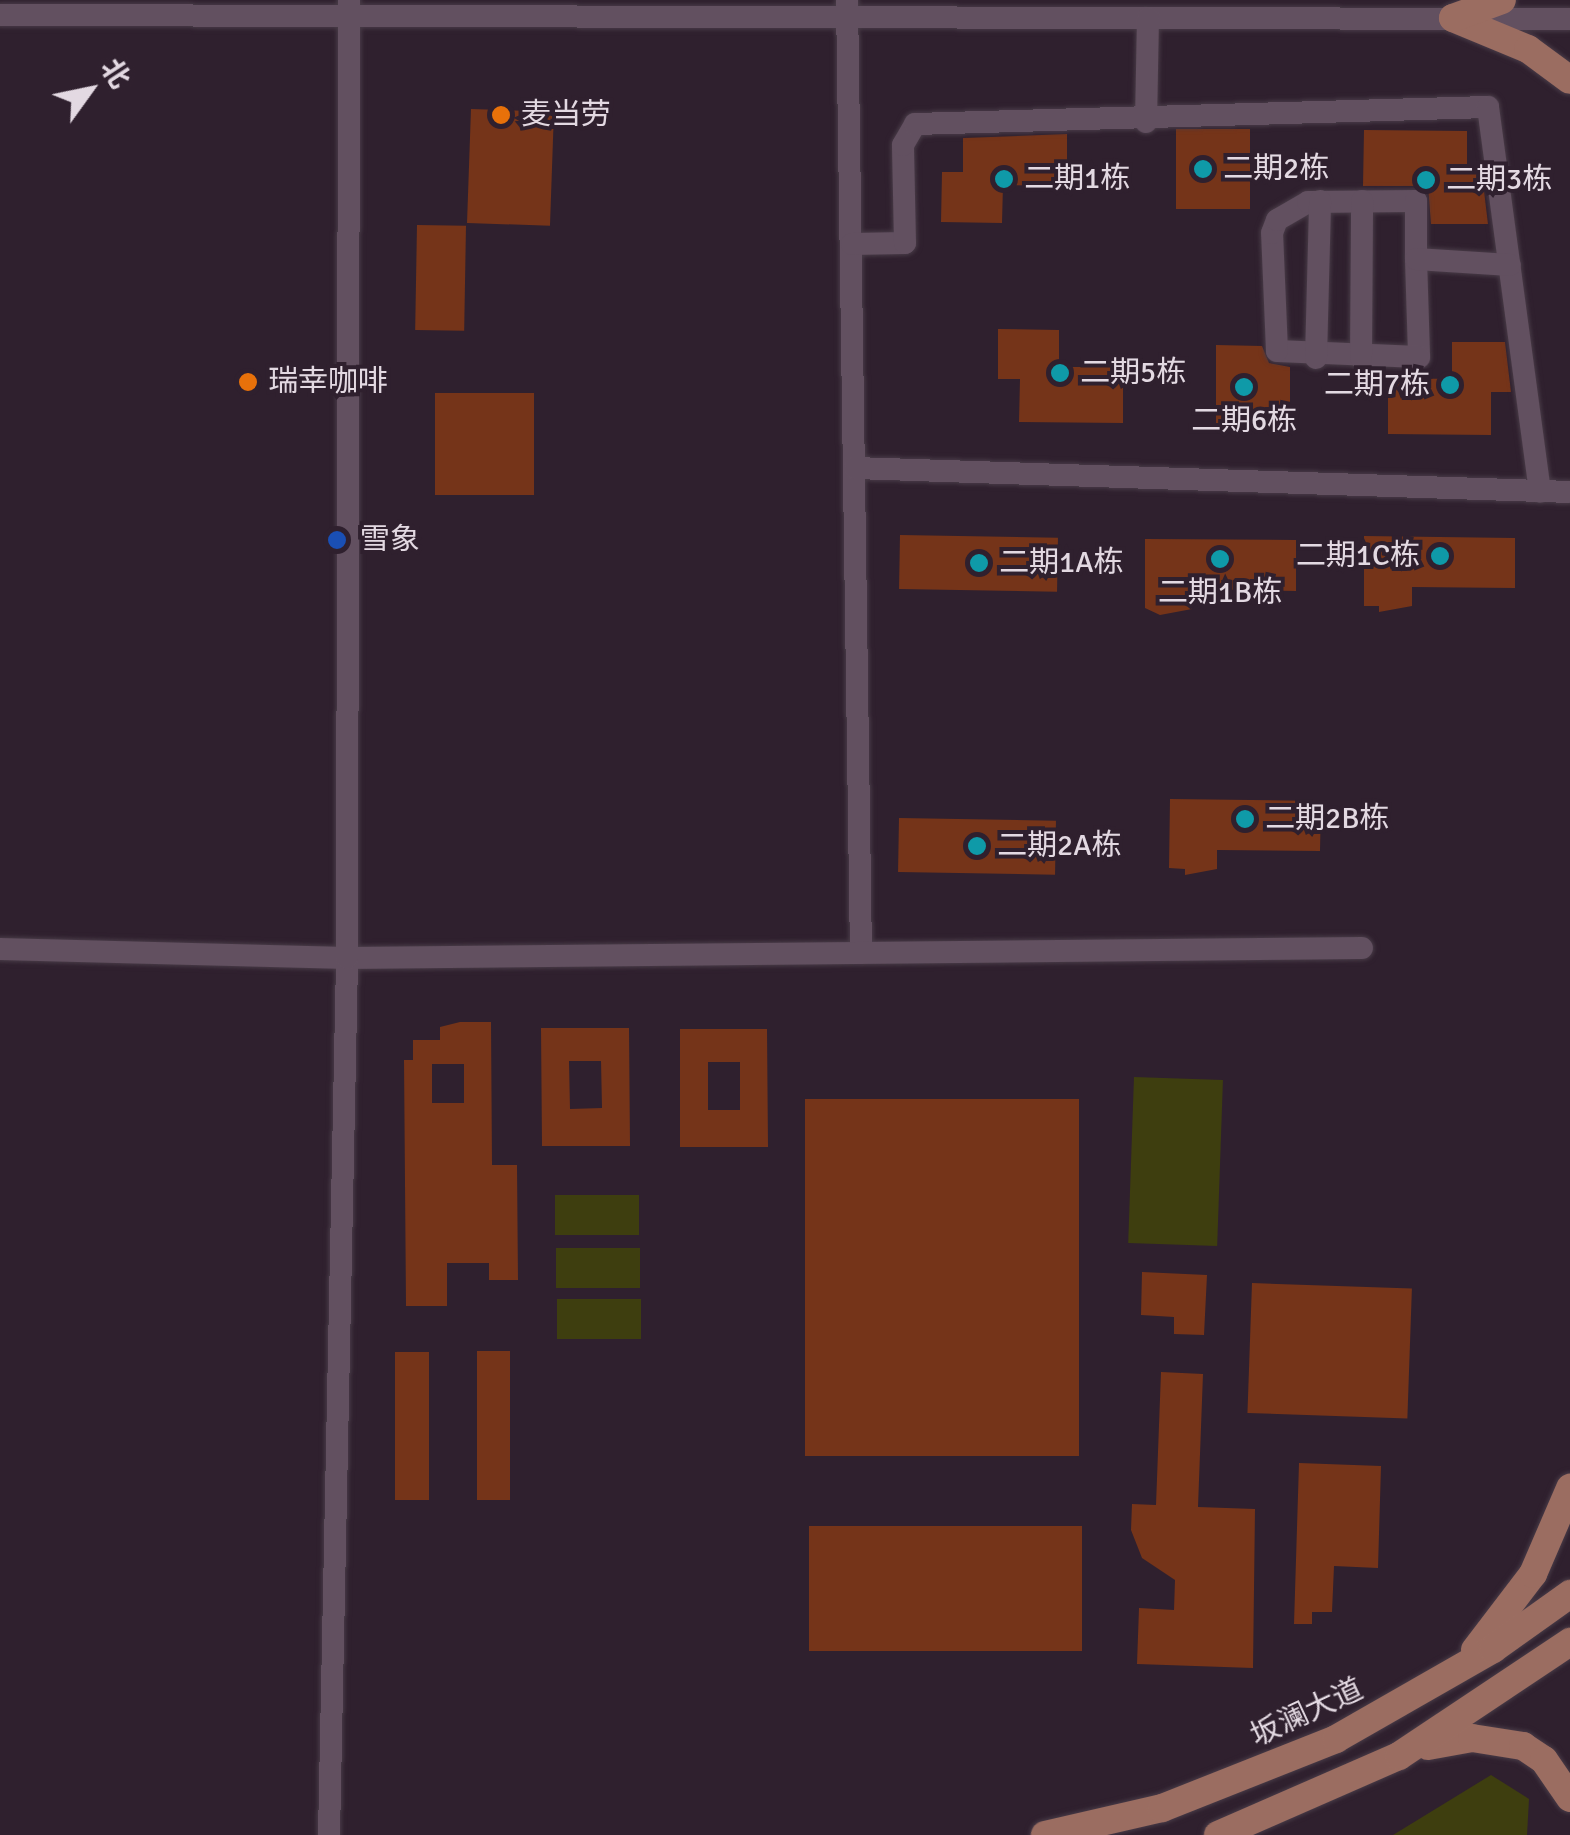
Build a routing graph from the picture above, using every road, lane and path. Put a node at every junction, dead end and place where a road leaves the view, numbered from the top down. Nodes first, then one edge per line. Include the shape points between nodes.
1 (1502, 0) edge
2 (350, 8) edge
3 (848, 9) edge
4 (0, 15) edge
5 (1148, 18) junction
6 (1453, 18) junction
7 (1570, 18) edge
8 (1570, 80) edge
9 (1146, 122) junction
10 (1320, 201) junction
11 (1362, 201) junction
12 (852, 244) junction
13 (1416, 259) junction
14 (1510, 265) junction
15 (1316, 358) junction
16 (1361, 358) junction
17 (855, 468) junction
18 (1540, 491) junction
19 (1570, 492) edge
20 (1362, 948) dead end
21 (0, 949) edge
22 (861, 953) junction
23 (347, 958) junction
24 (1570, 1488) edge
25 (1570, 1594) edge
26 (1570, 1642) edge
27 (1444, 1678) junction
28 (1399, 1756) junction
29 (1570, 1798) edge
30 (329, 1835) edge
31 (1044, 1835) edge
32 (1218, 1835) edge

1 - 6 main road
2 - 3 street
2 - 4 street
2 - 23 street
3 - 5 street
3 - 12 street
5 - 6 street
5 - 9 street
6 - 7 street
6 - 8 main road via 1528,49
9 - 12 street via 915,124 904,145 905,244
9 - 14 street via 1488,107
10 - 11 street
10 - 15 street
10 - 15 street via 1294,208 1272,233 1277,351
11 - 13 street via 1416,200
11 - 16 street
12 - 17 street
13 - 14 street
13 - 16 street via 1419,357
14 - 18 street
15 - 16 street
17 - 18 street
17 - 22 street
18 - 19 street
20 - 22 street
21 - 23 street
22 - 23 street
23 - 30 street
24 - 27 main road via 1516,1600
25 - 27 main road, 坂澜大道
26 - 28 main road
27 - 31 main road, 坂澜大道 via 1281,1762 1162,1808
28 - 29 main road via 1498,1738 1544,1760
28 - 32 main road

